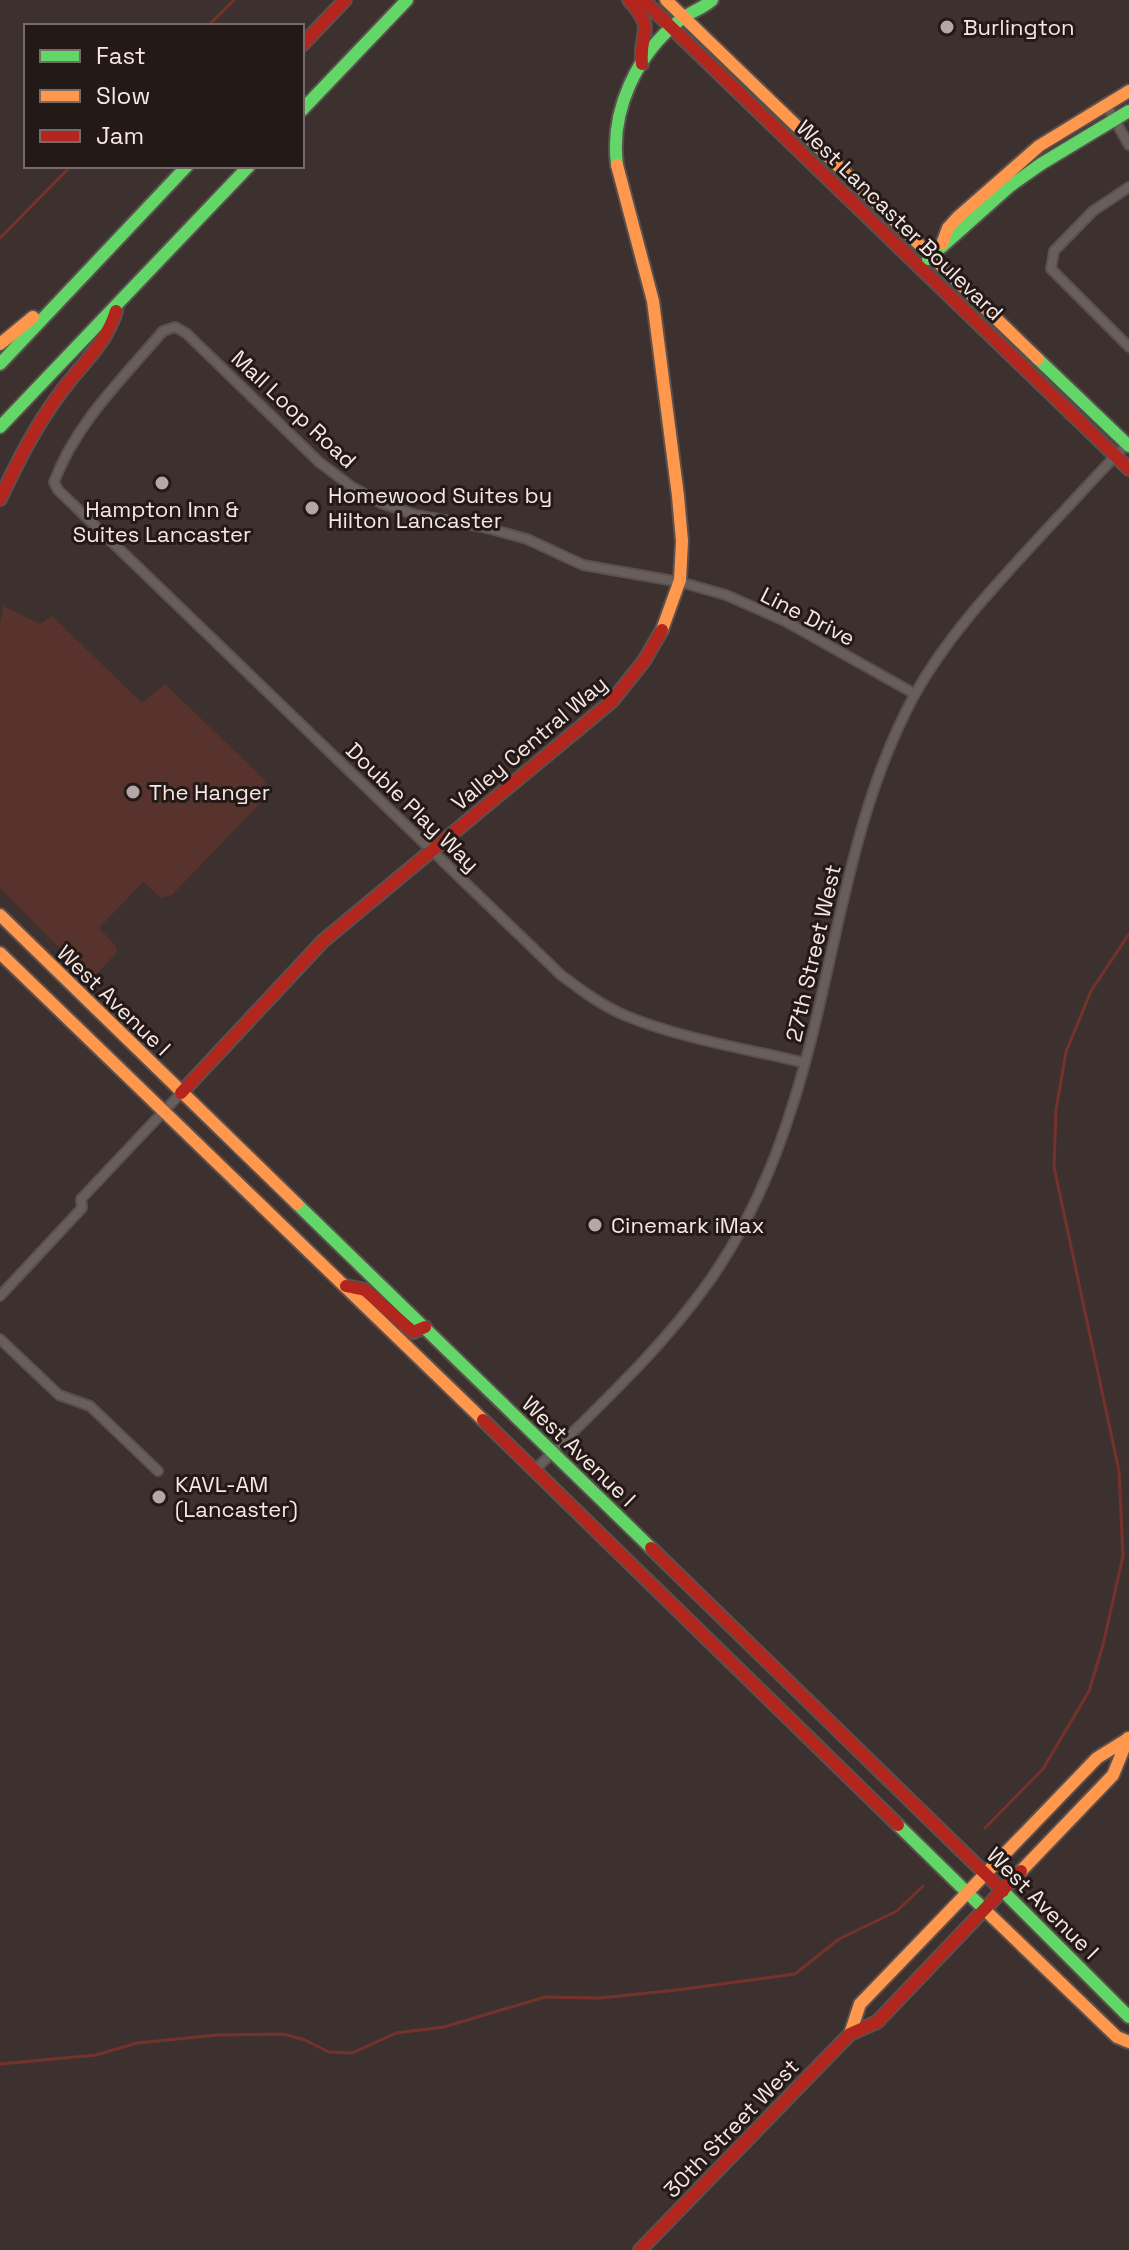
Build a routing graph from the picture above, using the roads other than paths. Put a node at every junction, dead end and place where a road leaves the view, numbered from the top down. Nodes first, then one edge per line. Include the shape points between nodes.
1 (345, 0) edge
2 (407, 0) edge
3 (629, 0) edge
4 (643, 0) edge
5 (666, 0) edge
6 (692, 0) edge
7 (712, 0) edge
8 (685, 16) junction
9 (672, 28) junction
10 (304, 43) edge
11 (642, 64) junction
12 (1129, 91) edge
13 (1106, 105) junction
14 (304, 108) edge
15 (1129, 111) edge
16 (1114, 120) junction
17 (1129, 145) edge
18 (185, 168) edge
19 (247, 168) edge
20 (1129, 187) edge
21 (942, 244) junction
22 (931, 256) junction
23 (920, 267) junction
24 (61, 299) junction
25 (117, 305) junction
26 (0, 344) edge
27 (1129, 347) edge
28 (0, 364) edge
29 (0, 427) edge
30 (1128, 445) edge
31 (1115, 456) junction
32 (1129, 469) edge
33 (54, 482) joint
34 (0, 499) edge
35 (680, 582) junction
36 (915, 694) junction
37 (432, 850) junction
38 (0, 915) edge
39 (0, 953) edge
40 (805, 1063) junction
41 (181, 1093) junction
42 (165, 1110) junction
43 (346, 1286) junction
44 (0, 1296) edge
45 (425, 1327) junction
46 (0, 1339) edge
47 (552, 1452) junction
48 (535, 1470) junction
49 (158, 1471) dead end
50 (1129, 1738) edge
51 (986, 1875) junction
52 (1003, 1891) junction
53 (968, 1893) junction
54 (985, 1910) junction
55 (1129, 2017) edge
56 (850, 2034) junction
57 (1129, 2042) edge
58 (640, 2250) edge

1 - 10 main road
2 - 14 main road
3 - 11 main road via 647,22
4 - 9 main road, West Lancaster Boulevard
5 - 8 main road, West Lancaster Boulevard
6 - 8 main road
7 - 8 main road, Valley Central Way via 703,10
8 - 9 main road, Valley Central Way
8 - 22 main road, West Lancaster Boulevard
9 - 11 main road, Valley Central Way
9 - 23 main road, West Lancaster Boulevard
11 - 35 main road, Valley Central Way via 623,96 614,155 646,271 659,353 676,482
12 - 13 main road
13 - 16 street
13 - 21 main road via 1039,146 1002,177 948,228
15 - 16 main road
16 - 17 street
16 - 21 main road via 1029,173
18 - 24 main road
19 - 25 main road
20 - 27 street via 1093,211 1054,251 1051,269
21 - 22 main road
22 - 23 main road
22 - 30 main road, West Lancaster Boulevard
23 - 31 main road, West Lancaster Boulevard
24 - 26 main road
24 - 28 main road
25 - 29 main road
25 - 34 main road via 109,333 31,435
30 - 31 street, 27th Street West
31 - 32 main road, West Lancaster Boulevard
31 - 36 street, 27th Street West via 982,599
33 - 35 street, Mall Loop Road via 63,458 96,409 163,331 175,327 319,462 381,503 527,539 583,565
33 - 37 street, Double Play Way
35 - 36 street, Line Drive via 785,621
35 - 37 main road, Valley Central Way via 647,659 612,701
36 - 40 street, 27th Street West via 862,821
37 - 40 street, Double Play Way via 590,997 625,1015 682,1033
37 - 41 main road, Valley Central Way via 323,941
38 - 41 main road, West Avenue I
39 - 42 main road, West Avenue I
40 - 47 street, 27th Street West via 764,1180 709,1281 667,1335
41 - 42 street
41 - 45 main road, West Avenue I
42 - 43 main road, West Avenue I
42 - 44 street
43 - 45 main road via 365,1290 413,1332
43 - 48 main road, West Avenue I
45 - 47 main road, West Avenue I
46 - 49 street via 59,1395 90,1406
47 - 48 street, 27th Street West
47 - 51 main road, West Avenue I
48 - 53 main road, West Avenue I
50 - 51 main road, 30th Street West via 1097,1758
50 - 52 main road, 30th Street West via 1113,1775
51 - 52 main road, West Avenue I
51 - 53 main road, 30th Street West
52 - 54 main road, 30th Street West
52 - 55 main road, West Avenue I
53 - 54 main road, West Avenue I
53 - 56 main road, 30th Street West via 860,2004
54 - 56 main road, 30th Street West via 877,2022
54 - 57 main road, West Avenue I via 1117,2037
56 - 58 main road, 30th Street West

